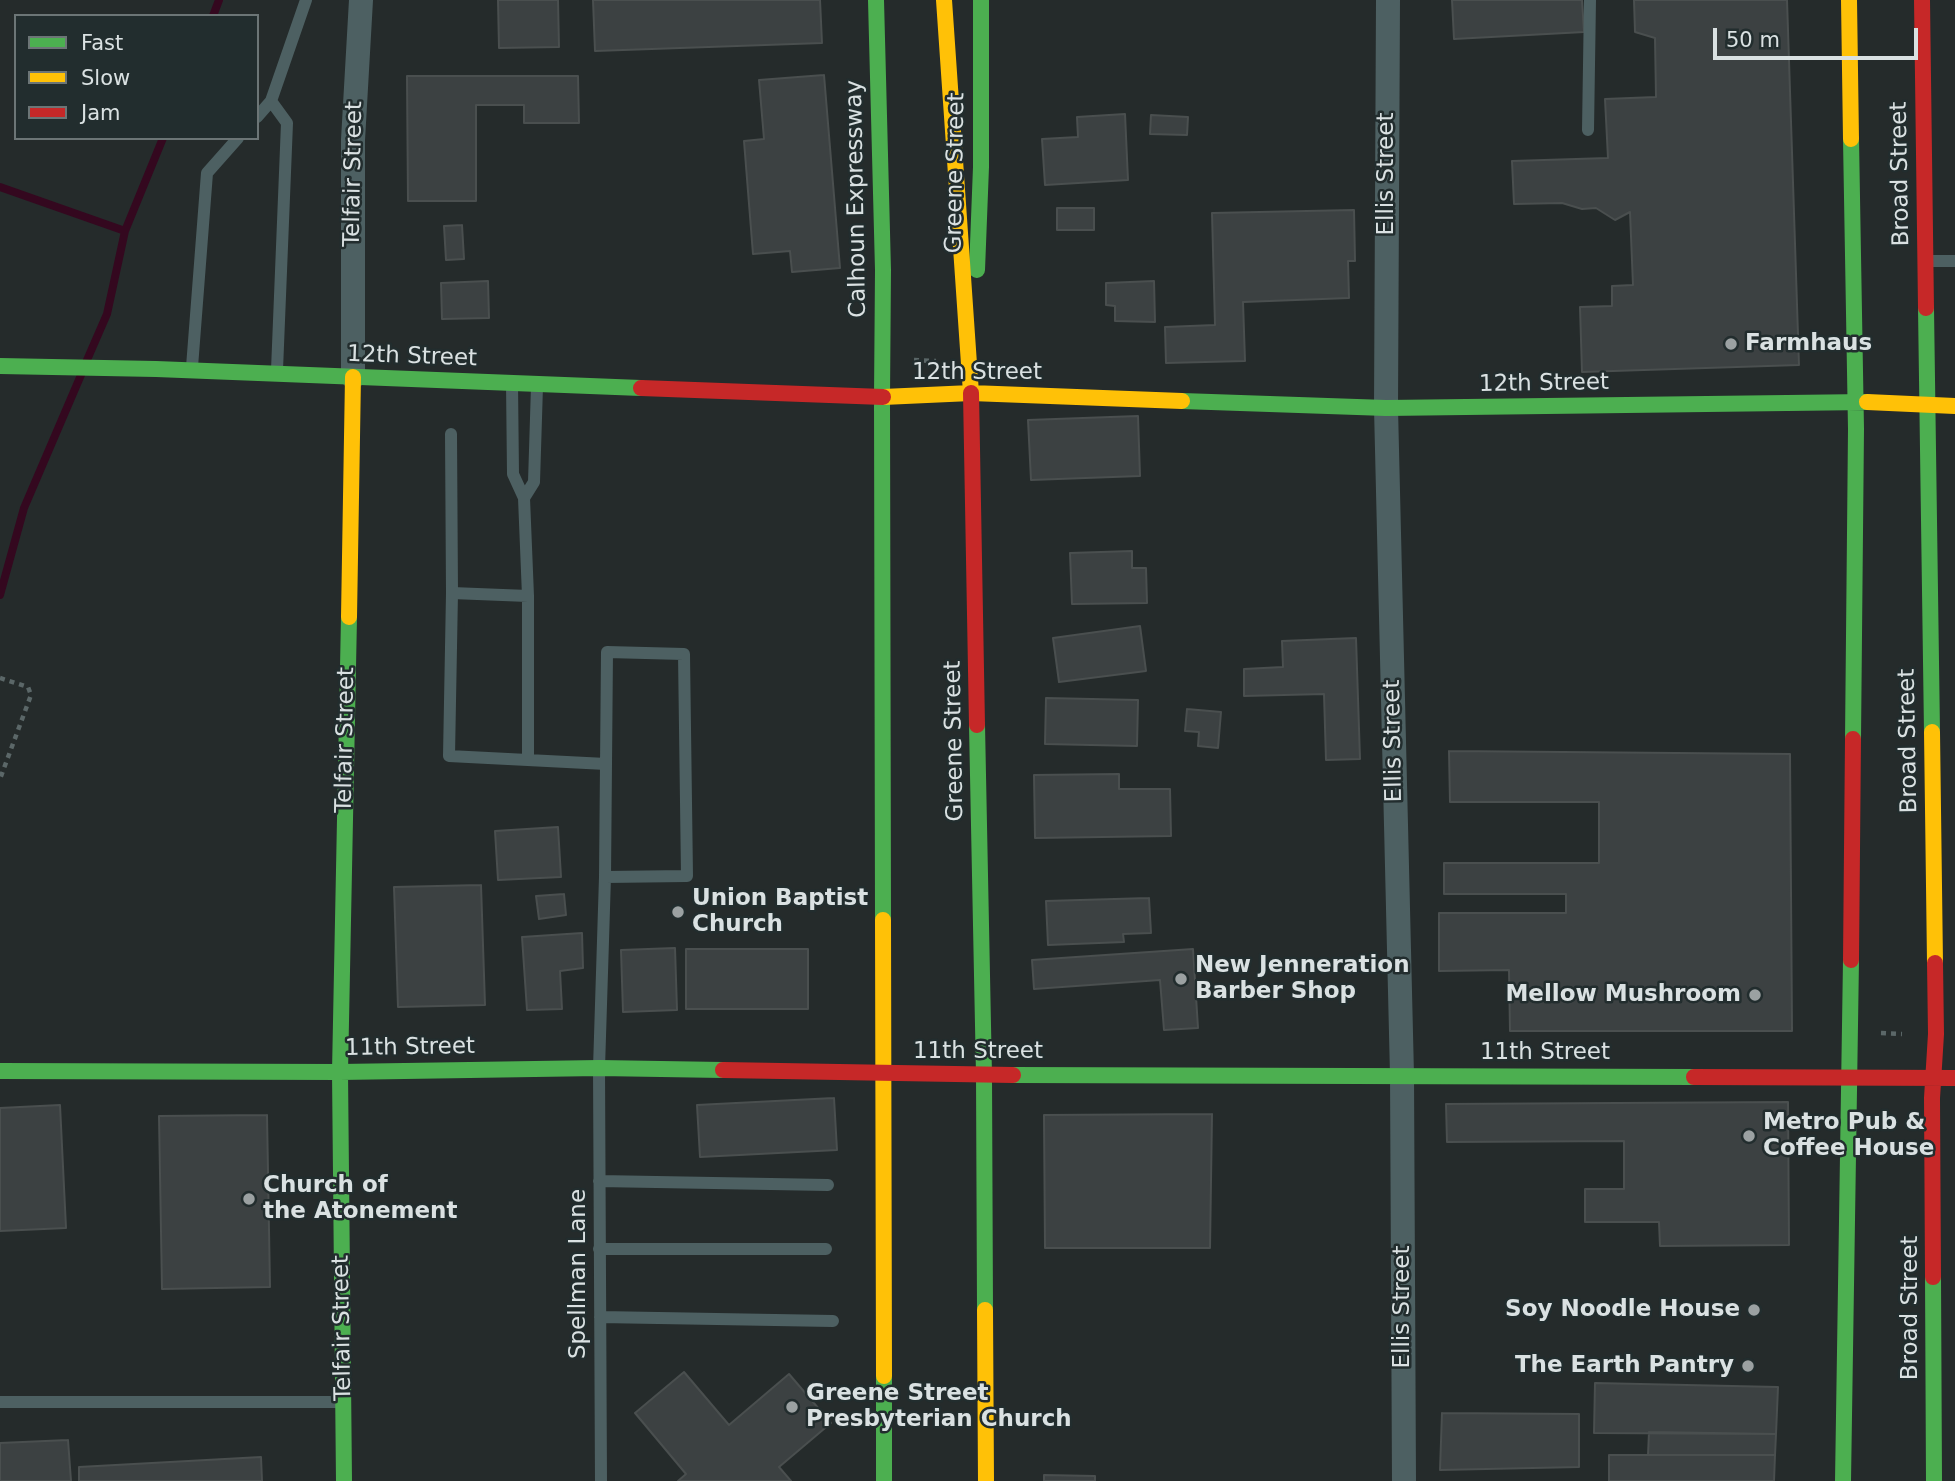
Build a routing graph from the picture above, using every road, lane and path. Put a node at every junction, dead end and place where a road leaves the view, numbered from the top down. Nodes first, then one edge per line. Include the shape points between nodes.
1 (306, 0) edge
2 (361, 0) edge
3 (876, 0) edge
4 (944, 0) edge
5 (981, 0) edge
6 (1388, 0) edge
7 (1590, 0) edge
8 (1849, 0) edge
9 (1922, 0) edge
10 (271, 101) junction
11 (259, 115) edge
12 (1588, 130) dead end
13 (236, 140) edge
14 (1925, 261) junction
15 (1955, 261) edge
16 (910, 360) dead end
17 (944, 361) dead end
18 (0, 366) edge
19 (191, 370) junction
20 (277, 374) junction
21 (352, 377) junction
22 (512, 383) junction
23 (537, 384) junction
24 (971, 393) junction
25 (882, 397) junction
26 (1856, 402) junction
27 (1927, 404) junction
28 (1955, 406) edge
29 (1386, 408) junction
30 (451, 435) dead end
31 (524, 498) junction
32 (452, 593) junction
33 (528, 596) junction
34 (0, 678) edge
35 (528, 758) junction
36 (606, 764) junction
37 (0, 779) edge
38 (605, 877) junction
39 (1877, 1033) dead end
40 (1902, 1034) dead end
41 (599, 1068) junction
42 (0, 1071) edge
43 (340, 1072) junction
44 (885, 1073) junction
45 (984, 1075) junction
46 (1402, 1075) junction
47 (1849, 1078) junction
48 (1934, 1078) junction
49 (1955, 1078) edge
50 (599, 1181) junction
51 (828, 1185) dead end
52 (599, 1249) junction
53 (827, 1249) dead end
54 (600, 1317) junction
55 (833, 1321) dead end
56 (0, 1402) edge
57 (345, 1402) junction
58 (344, 1481) edge
59 (601, 1481) edge
60 (884, 1481) edge
61 (986, 1481) edge
62 (1404, 1481) edge
63 (1843, 1481) edge
64 (1934, 1481) edge

1 - 10 lane
2 - 21 street, Telfair Street via 353,140
3 - 25 main road, Calhoun Expressway
4 - 24 main road
5 - 24 main road, Greene Street via 981,167
6 - 29 street, Ellis Street
7 - 12 lane
8 - 26 main road
9 - 14 main road, Broad Street
10 - 11 lane
10 - 20 lane via 287,123
13 - 19 lane via 207,173
14 - 15 lane
14 - 27 main road, Broad Street
16 - 17 path
18 - 19 main road, 12th Street
19 - 20 main road, 12th Street
20 - 21 main road, 12th Street
21 - 22 main road, 12th Street
21 - 43 main road, Telfair Street
22 - 23 main road, 12th Street
22 - 31 lane via 513,474
23 - 25 main road, 12th Street
23 - 31 lane via 534,482
24 - 25 main road, 12th Street
24 - 29 main road, 12th Street
24 - 45 main road, Greene Street
25 - 44 main road
26 - 27 main road, 12th Street
26 - 29 main road, 12th Street
26 - 47 main road
27 - 28 main road, 12th Street
27 - 48 main road, Broad Street via 1940,953
29 - 46 street, Ellis Street
30 - 32 lane
31 - 33 lane
32 - 33 lane
32 - 35 lane via 449,756
33 - 35 lane
34 - 37 path via 28,687 31,695
35 - 36 lane
36 - 38 lane, Spellman Lane
36 - 38 lane, Spellman Lane via 607,652 684,654 688,876
38 - 41 lane, Spellman Lane
39 - 40 path
41 - 43 main road, 11th Street
41 - 44 main road, 11th Street
41 - 50 lane, Spellman Lane
42 - 43 main road, 11th Street
43 - 57 main road, Telfair Street
44 - 45 main road, 11th Street
44 - 60 main road
45 - 46 main road, 11th Street
45 - 61 main road, Greene Street
46 - 47 main road, 11th Street
46 - 62 street, Ellis Street
47 - 48 main road, 11th Street
47 - 63 main road
48 - 49 main road, 11th Street
48 - 64 main road, Broad Street
50 - 51 lane
50 - 52 lane, Spellman Lane
52 - 53 lane
52 - 54 lane, Spellman Lane
54 - 55 lane
54 - 59 lane, Spellman Lane
56 - 57 lane
57 - 58 main road, Telfair Street

